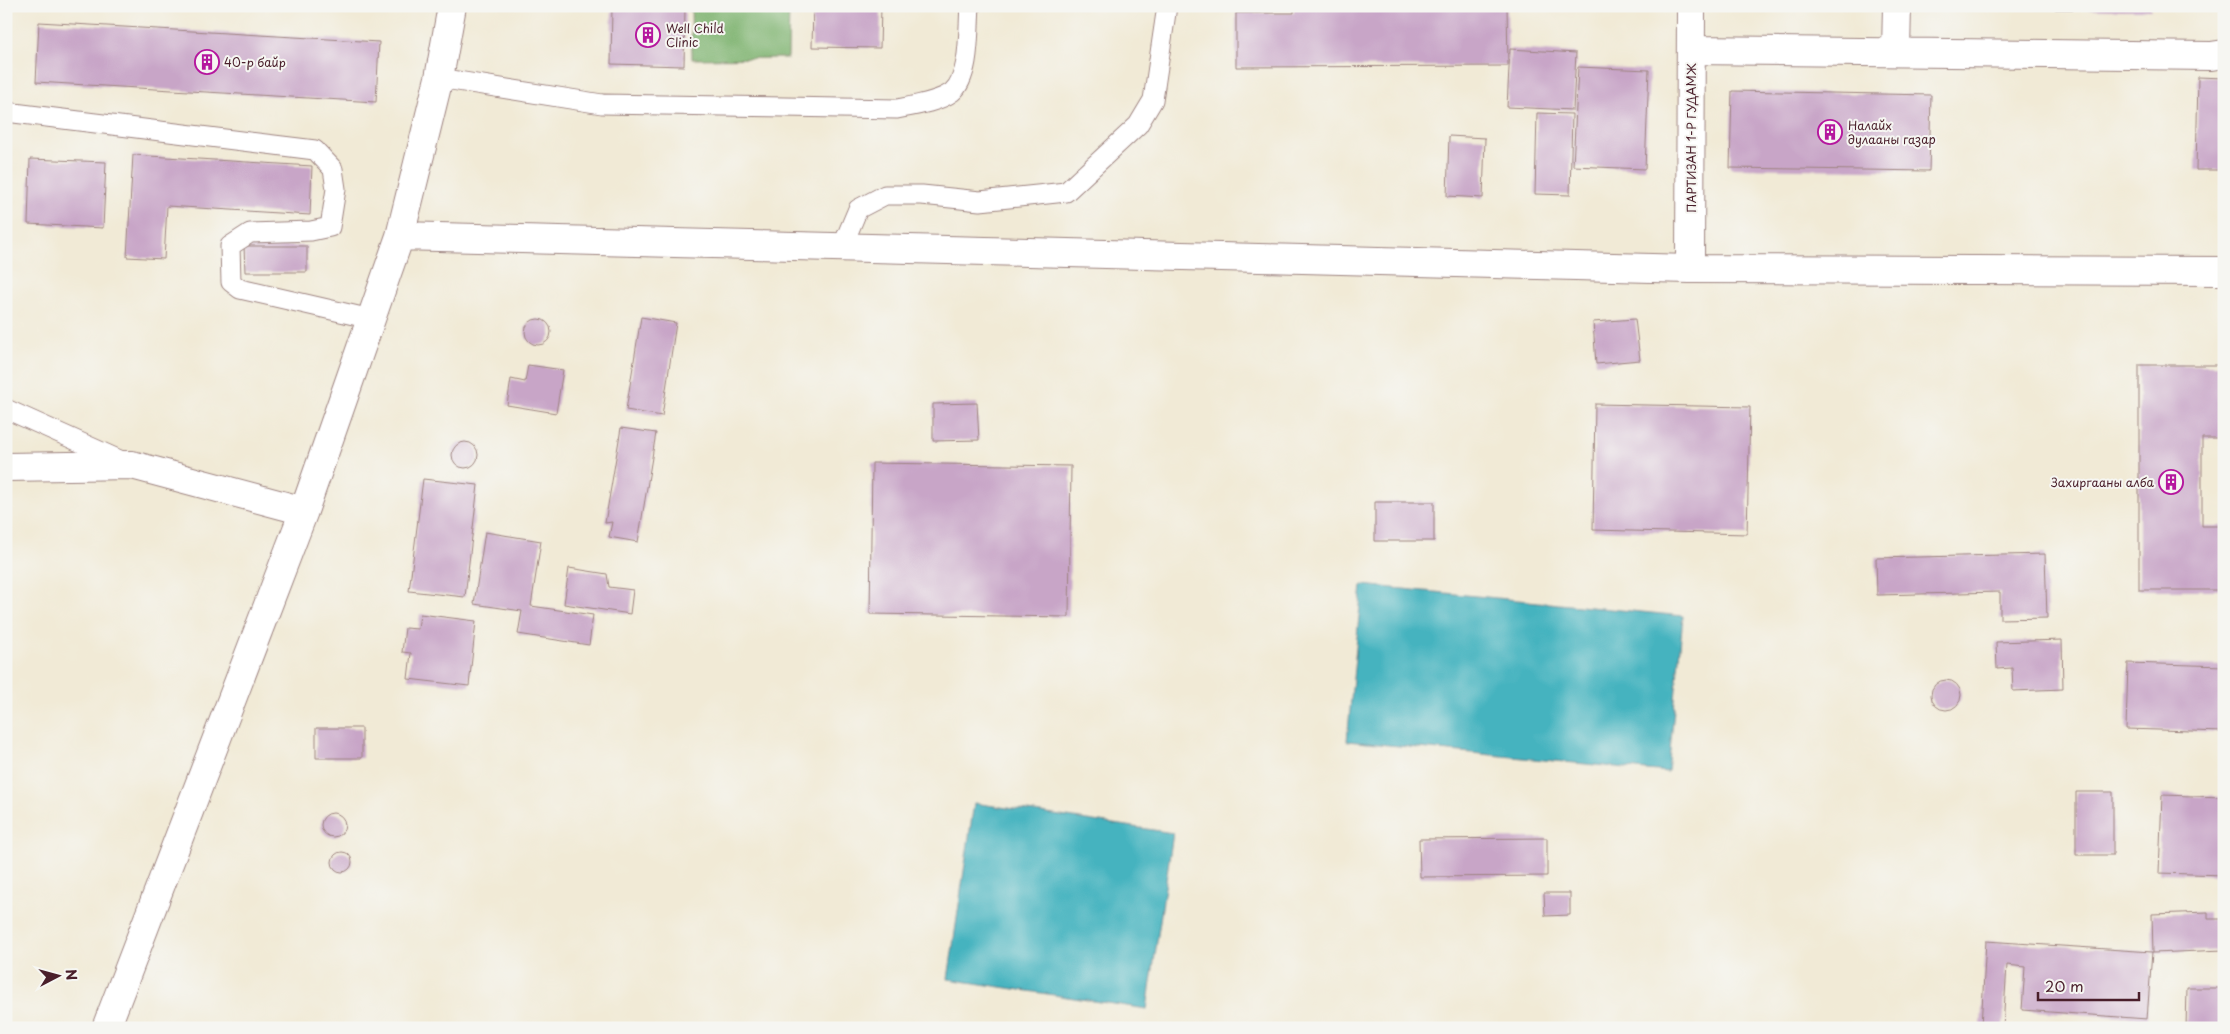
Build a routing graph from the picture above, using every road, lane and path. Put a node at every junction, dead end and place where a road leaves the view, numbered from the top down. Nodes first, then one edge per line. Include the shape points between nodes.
1 (452, 6) edge
2 (970, 6) edge
3 (1167, 6) edge
4 (1691, 6) edge
5 (1898, 6) edge
6 (1691, 50) junction
7 (1896, 51) junction
8 (2224, 54) edge
9 (439, 78) junction
10 (6, 112) edge
11 (400, 236) junction
12 (842, 247) junction
13 (1690, 269) junction
14 (2224, 271) edge
15 (371, 319) junction
16 (6, 409) edge
17 (132, 465) junction
18 (6, 466) edge
19 (304, 511) junction
20 (106, 1028) edge

1 - 9 street
2 - 9 lane via 966,67 952,91 924,104 897,110 602,104
3 - 12 lane via 1154,100 1138,125 1066,192 980,201 885,195 858,209
4 - 6 street, ПАРТИЗАН 1-Р ГУДАМЖ
5 - 7 street
6 - 7 street
6 - 13 street, ПАРТИЗАН 1-Р ГУДАМЖ
7 - 8 street
9 - 11 street
10 - 15 lane via 315,150 333,170 336,190 330,227 311,231 250,233 230,246 231,282 240,289
11 - 12 street
11 - 15 street
12 - 13 street
13 - 14 street
15 - 19 street
16 - 17 lane
17 - 18 street
17 - 19 street
19 - 20 street

